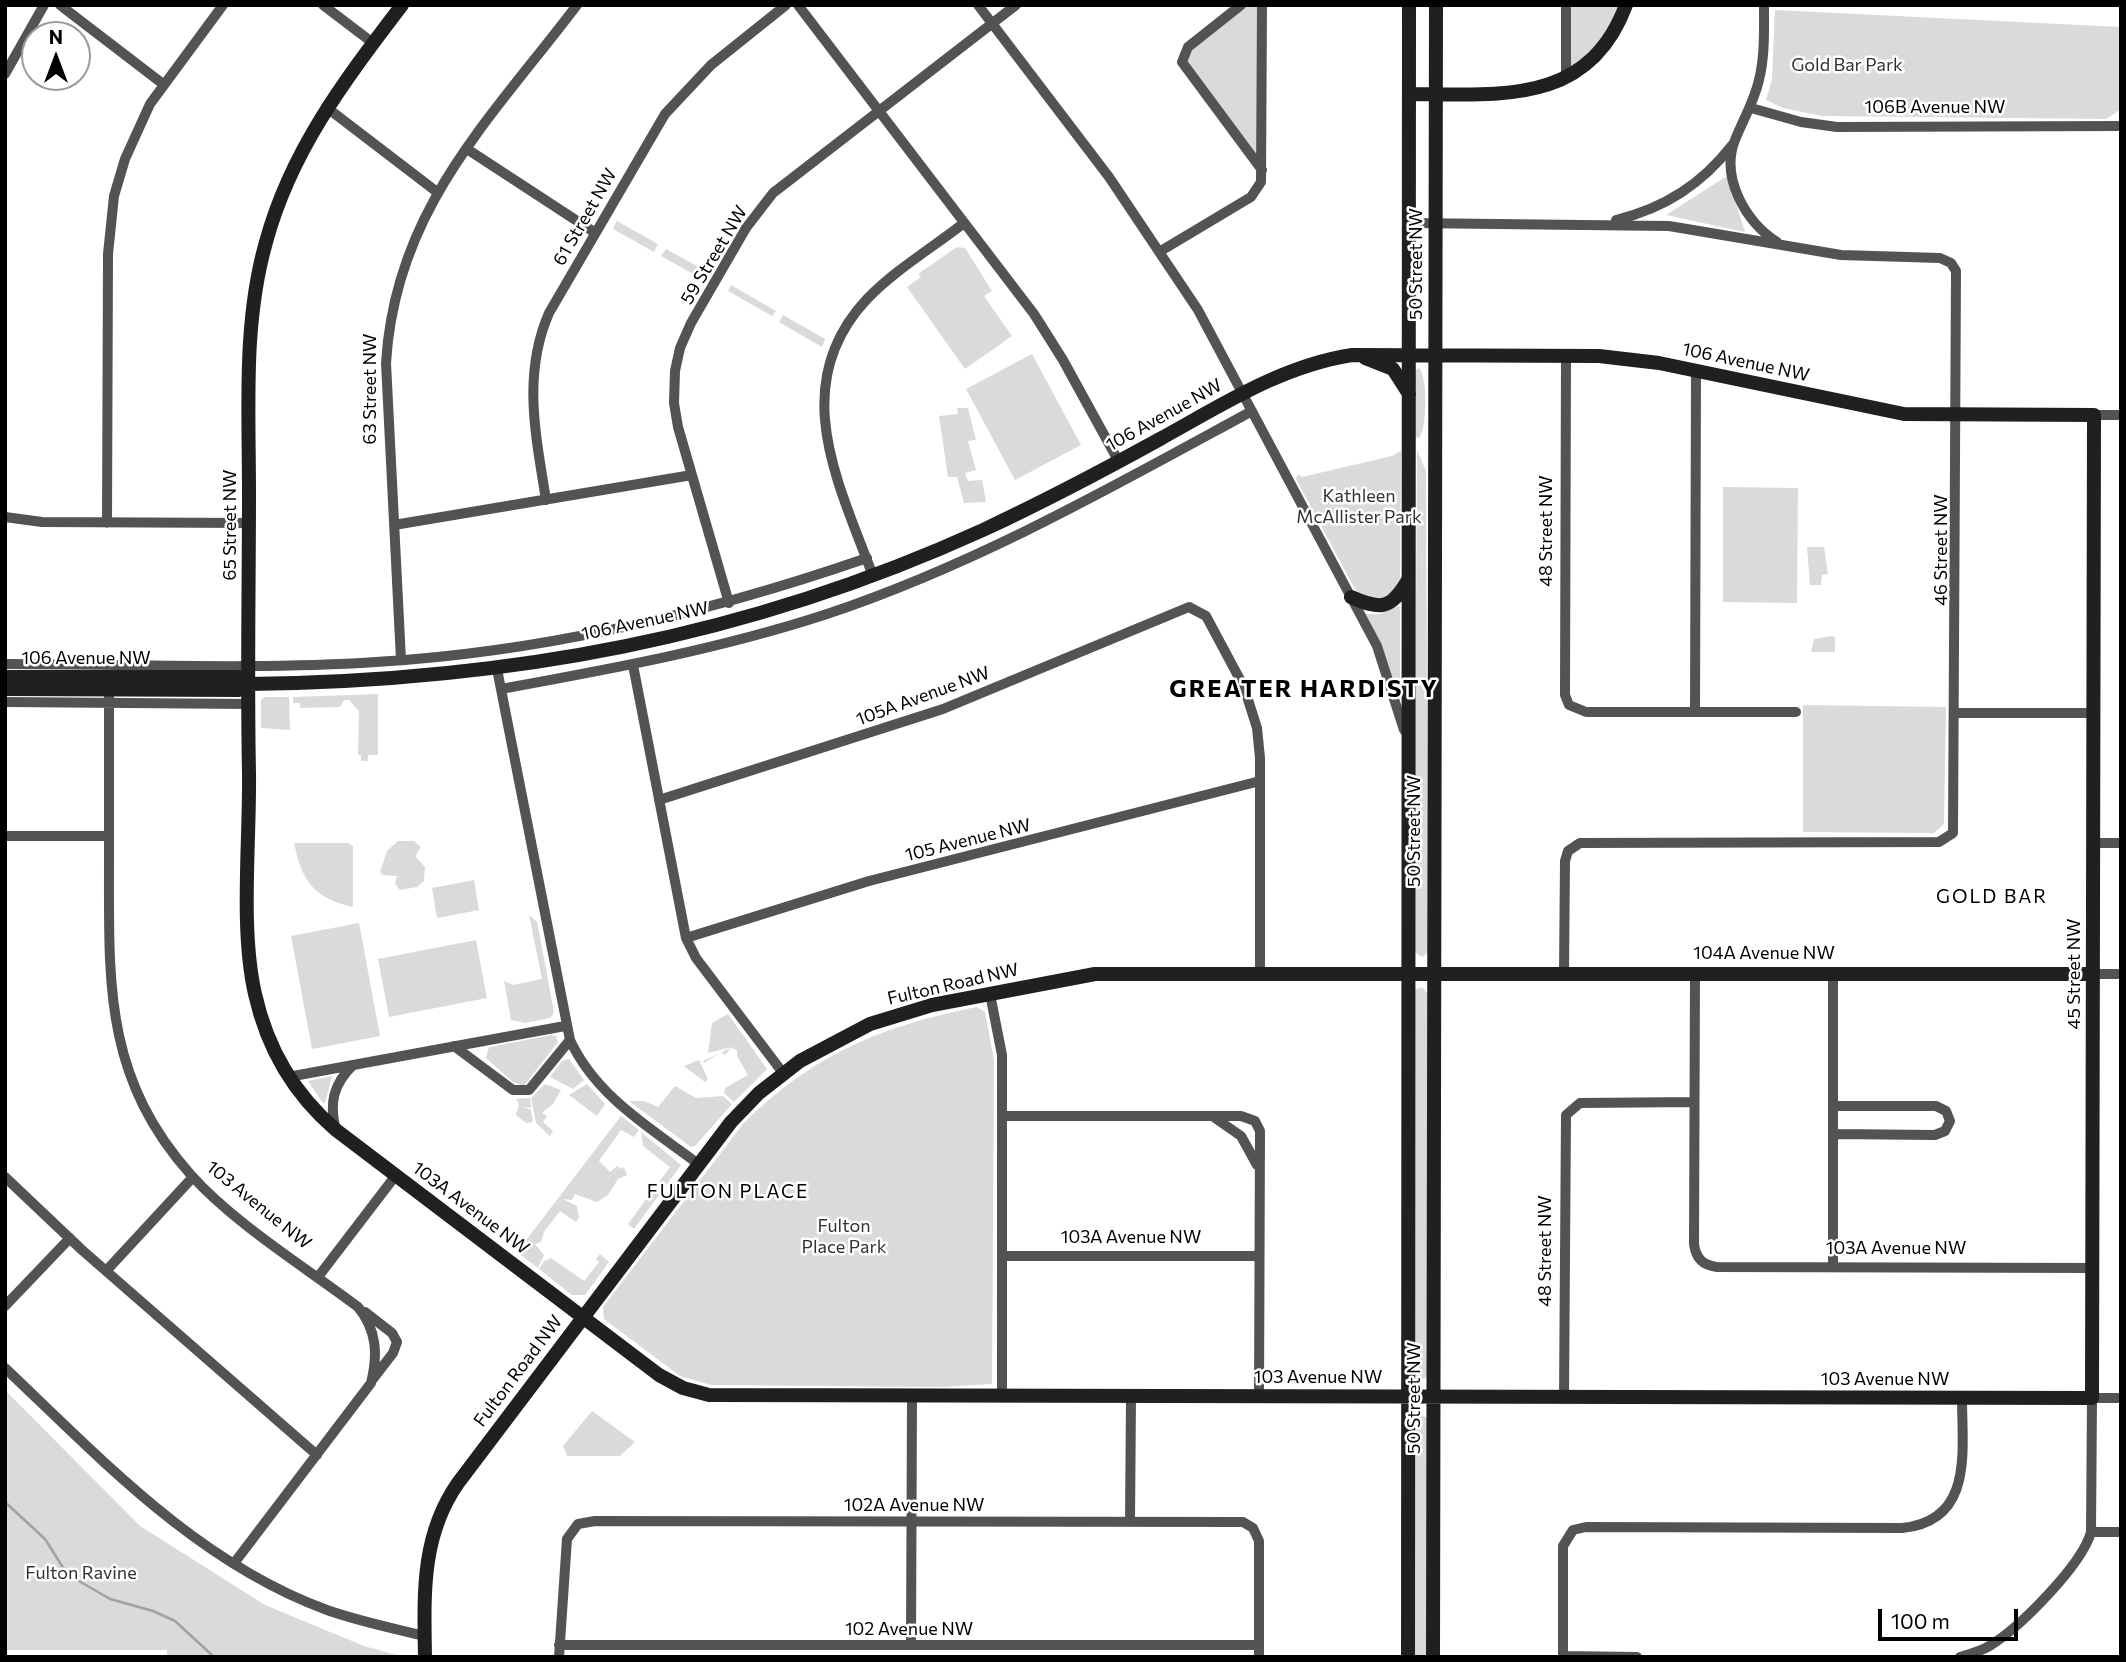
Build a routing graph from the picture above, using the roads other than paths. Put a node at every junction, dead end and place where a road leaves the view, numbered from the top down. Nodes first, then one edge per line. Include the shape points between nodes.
1 (44, 5) edge
2 (60, 5) edge
3 (223, 5) edge
4 (323, 5) edge
5 (402, 5) edge
6 (577, 5) edge
7 (786, 5) edge
8 (798, 5) edge
9 (978, 5) edge
10 (1016, 5) edge
11 (1241, 5) edge
12 (1262, 5) edge
13 (1409, 5) edge
14 (1436, 5) edge
15 (1566, 5) edge
16 (1626, 5) edge
17 (1764, 5) edge
18 (992, 24) junction
19 (373, 43) junction
20 (5, 74) edge
21 (1566, 78) junction
22 (163, 84) junction
23 (1410, 93) junction
24 (1436, 93) junction
25 (326, 107) junction
26 (1751, 108) junction
27 (878, 110) junction
28 (2121, 126) edge
29 (1735, 141) junction
30 (467, 149) junction
31 (1262, 170) junction
32 (437, 192) junction
33 (964, 223) junction
34 (1410, 223) junction
35 (1436, 223) junction
36 (1605, 223) junction
37 (594, 232) junction
38 (1783, 246) junction
39 (1159, 252) junction
40 (1410, 354) junction
41 (1352, 355) junction
42 (1434, 355) junction
43 (1566, 356) junction
44 (1696, 371) junction
45 (1243, 393) junction
46 (1410, 399) junction
47 (1252, 411) junction
48 (1957, 415) junction
49 (2094, 415) junction
50 (2121, 415) edge
51 (1119, 462) junction
52 (692, 475) junction
53 (546, 500) junction
54 (5, 516) edge
55 (107, 523) junction
56 (249, 523) junction
57 (394, 525) junction
58 (867, 558) junction
59 (873, 576) junction
60 (1408, 579) junction
61 (1351, 597) junction
62 (729, 603) junction
63 (401, 660) junction
64 (5, 664) edge
65 (249, 665) junction
66 (633, 665) junction
67 (497, 669) junction
68 (5, 677) edge
69 (109, 683) junction
70 (249, 684) junction
71 (5, 689) edge
72 (501, 689) junction
73 (5, 702) edge
74 (249, 704) junction
75 (1695, 712) junction
76 (1797, 712) dead end
77 (1956, 713) junction
78 (2094, 713) junction
79 (1408, 744) junction
80 (1260, 781) junction
81 (659, 800) junction
82 (5, 836) edge
83 (109, 836) junction
84 (2093, 843) junction
85 (2121, 843) edge
86 (686, 939) junction
87 (1260, 972) junction
88 (1408, 972) junction
89 (1433, 972) junction
90 (1564, 972) junction
91 (1695, 972) junction
92 (1833, 972) junction
93 (2093, 974) junction
94 (2121, 974) edge
95 (990, 994) junction
96 (565, 1026) junction
97 (570, 1040) junction
98 (454, 1046) junction
99 (353, 1065) junction
100 (783, 1073) junction
101 (288, 1077) junction
102 (1695, 1102) junction
103 (1833, 1106) junction
104 (1003, 1116) junction
105 (1208, 1116) junction
106 (336, 1130) junction
107 (1833, 1134) junction
108 (697, 1163) junction
109 (5, 1168) edge
110 (1259, 1174) junction
111 (396, 1175) junction
112 (5, 1177) edge
113 (193, 1177) junction
114 (18, 1189) junction
115 (70, 1238) junction
116 (1002, 1256) junction
117 (1259, 1256) junction
118 (1833, 1267) junction
119 (2092, 1268) junction
120 (106, 1271) junction
121 (318, 1277) junction
122 (5, 1306) edge
123 (358, 1307) junction
124 (582, 1317) junction
125 (5, 1368) edge
126 (371, 1383) junction
127 (912, 1396) junction
128 (1433, 1396) junction
129 (1002, 1397) junction
130 (1131, 1397) junction
131 (1259, 1397) junction
132 (1407, 1397) junction
133 (1564, 1397) junction
134 (1962, 1398) junction
135 (2092, 1398) junction
136 (2121, 1398) edge
137 (317, 1455) junction
138 (912, 1521) junction
139 (1130, 1521) junction
140 (2091, 1532) junction
141 (2121, 1532) edge
142 (236, 1562) junction
143 (424, 1636) junction
144 (559, 1644) junction
145 (911, 1645) junction
146 (1259, 1645) junction
147 (1563, 1656) edge
148 (425, 1657) edge
149 (559, 1657) edge
150 (1259, 1657) edge
151 (1408, 1657) edge
152 (1433, 1657) edge
153 (1637, 1657) edge
154 (1960, 1657) edge

1 - 20 street
2 - 22 street
3 - 22 street
4 - 19 street
5 - 19 street, 65 Street NW
6 - 30 street, 63 Street NW
7 - 37 street, 61 Street NW via 710,65 679,97
8 - 27 street
9 - 18 street
10 - 18 street, 59 Street NW
11 - 31 street via 1188,47 1182,62
12 - 31 street
13 - 23 street, 50 Street NW
14 - 24 street, 50 Street NW
15 - 21 street
16 - 21 street via 1598,52
17 - 26 street via 1763,58
18 - 27 street, 59 Street NW
18 - 39 street via 1101,166
19 - 25 street, 65 Street NW
21 - 24 street via 1521,93
22 - 55 street via 125,159 110,214
23 - 24 street
23 - 34 street, 50 Street NW
24 - 35 street, 50 Street NW
25 - 32 street
25 - 56 street, 65 Street NW via 289,175 273,215 257,279 249,339
26 - 28 street, 106B Avenue NW via 1837,127
26 - 29 street
27 - 33 street
27 - 52 street, 59 Street NW via 790,178 757,212 688,329 677,359 674,392
29 - 36 street via 1707,174 1675,198
29 - 38 street via 1732,167 1741,204 1759,229
30 - 32 street, 63 Street NW
30 - 37 street
31 - 39 street via 1251,197
32 - 57 street, 63 Street NW via 406,257 390,323 386,384
33 - 51 street via 1047,333
33 - 58 street via 866,300 842,335 829,369 823,402 825,441
34 - 35 street
34 - 40 street, 50 Street NW
35 - 36 street
35 - 42 street, 50 Street NW
36 - 38 street via 1683,228
37 - 53 street, 61 Street NW via 550,313 533,366 532,409
38 - 48 street, 46 Street NW via 1854,257 1940,258 1951,263 1956,275
39 - 45 street via 1198,310
40 - 41 street, 106 Avenue NW
40 - 42 street, 106 Avenue NW
40 - 46 street, 50 Street NW
41 - 45 street, 106 Avenue NW via 1291,370
41 - 46 street via 1393,369
42 - 43 street, 106 Avenue NW
42 - 89 street, 50 Street NW
43 - 44 street, 106 Avenue NW via 1630,359
43 - 75 street, 48 Street NW via 1565,695 1569,705 1586,712
44 - 48 street, 106 Avenue NW via 1892,412
44 - 75 street
45 - 47 street
45 - 51 street, 106 Avenue NW
46 - 60 street, 50 Street NW
47 - 61 street
47 - 66 street via 1057,516 903,586 772,630
48 - 49 street, 106 Avenue NW
48 - 77 street, 46 Street NW
49 - 50 street, 106 Avenue NW
49 - 78 street, 45 Street NW
51 - 59 street, 106 Avenue NW via 985,529
52 - 53 street
52 - 62 street, 59 Street NW
53 - 57 street
54 - 55 street via 30,522
55 - 56 street
56 - 65 street, 65 Street NW
57 - 63 street, 63 Street NW
58 - 59 street
58 - 62 street, 106 Avenue NW
59 - 67 street, 106 Avenue NW via 684,634
60 - 61 street via 1401,593 1384,605 1371,606
60 - 79 street, 50 Street NW
61 - 79 street via 1390,676
62 - 63 street, 106 Avenue NW via 567,640
63 - 65 street, 106 Avenue NW
64 - 69 street
65 - 69 street, 106 Avenue NW
65 - 70 street, 65 Street NW
66 - 72 street
66 - 81 street
67 - 70 street, 106 Avenue NW via 370,681
67 - 72 street
68 - 69 street, 106 Avenue NW
69 - 70 street, 106 Avenue NW via 238,690
69 - 71 street, 106 Avenue NW
69 - 73 street
69 - 74 street, 106 Avenue NW
69 - 83 street, 103 Avenue NW
70 - 74 street, 65 Street NW
72 - 96 street
74 - 101 street, 65 Street NW via 250,960 264,1026
75 - 76 street
77 - 78 street
77 - 90 street, 46 Street NW via 1956,824 1951,837 1939,842 1586,842 1572,848 1565,861
78 - 84 street, 45 Street NW
79 - 88 street, 50 Street NW
80 - 81 street, 105A Avenue NW via 1258,737 1248,696 1206,616 1193,607 943,709
80 - 86 street, 105 Avenue NW via 869,881
80 - 87 street
81 - 86 street
82 - 83 street
83 - 113 street, 103 Avenue NW via 113,1012 127,1066 150,1119
84 - 85 street
84 - 93 street, 45 Street NW
86 - 100 street
87 - 88 street, Fulton Road NW
87 - 95 street, Fulton Road NW via 1107,973
88 - 89 street, 104A Avenue NW
88 - 132 street, 50 Street NW
89 - 90 street, 104A Avenue NW
89 - 128 street, 50 Street NW
90 - 91 street, 104A Avenue NW
91 - 92 street, 104A Avenue NW
91 - 102 street
92 - 93 street, 104A Avenue NW
92 - 103 street
93 - 94 street, 104A Avenue NW
93 - 119 street, 45 Street NW
95 - 100 street, Fulton Road NW via 919,1008 870,1024
95 - 104 street via 1001,1045
96 - 97 street
96 - 98 street
97 - 98 street via 529,1090 522,1092
97 - 108 street via 603,1090
98 - 99 street
99 - 101 street
99 - 106 street via 340,1079 333,1097
100 - 108 street, Fulton Road NW via 744,1107
101 - 106 street, 103A Avenue NW
102 - 118 street, 103A Avenue NW via 1694,1244 1701,1261 1717,1267
102 - 133 street, 48 Street NW via 1580,1103 1571,1108 1564,1125
103 - 107 street
103 - 107 street via 1936,1106 1947,1111 1950,1121 1945,1131 1936,1135
104 - 105 street
104 - 116 street
105 - 110 street via 1241,1136
105 - 110 street via 1255,1121 1260,1131
106 - 111 street, 103A Avenue NW
107 - 118 street
108 - 124 street, Fulton Road NW
109 - 114 street
110 - 117 street
111 - 121 street
111 - 124 street, 103A Avenue NW
112 - 114 street
113 - 120 street
113 - 121 street, 103 Avenue NW
114 - 115 street
115 - 120 street
115 - 122 street
116 - 117 street, 103A Avenue NW
116 - 129 street
117 - 131 street
118 - 119 street, 103A Avenue NW
119 - 135 street, 45 Street NW
120 - 137 street
121 - 123 street, 103 Avenue NW
123 - 126 street, 103 Avenue NW via 369,1323 375,1348
123 - 126 street, 103 Avenue NW via 392,1332 397,1342
124 - 127 street, 103 Avenue NW via 666,1380 693,1392
124 - 143 street, Fulton Road NW via 442,1509 426,1557
125 - 142 street via 141,1497
126 - 137 street
127 - 129 street, 103 Avenue NW
127 - 138 street
128 - 132 street, 103 Avenue NW
128 - 133 street, 103 Avenue NW
128 - 152 street, 50 Street NW
129 - 130 street, 103 Avenue NW
130 - 131 street, 103 Avenue NW
130 - 139 street
131 - 132 street, 103 Avenue NW
132 - 151 street, 50 Street NW
133 - 134 street, 103 Avenue NW
134 - 135 street, 103 Avenue NW
134 - 147 street via 1961,1477 1952,1501 1922,1524 1902,1528 1586,1527 1569,1533 1563,1552
135 - 136 street, 103 Avenue NW
135 - 140 street, 45 Street NW
137 - 142 street
138 - 139 street, 102A Avenue NW
138 - 144 street, 102A Avenue NW via 595,1521 574,1527 565,1547
138 - 145 street
139 - 146 street, 102A Avenue NW via 1236,1521 1253,1528 1259,1541
140 - 141 street
140 - 154 street via 2073,1567 2006,1633 1982,1650
142 - 143 street via 325,1609
143 - 148 street
144 - 145 street, 102 Avenue NW
144 - 149 street
145 - 146 street, 102 Avenue NW
146 - 150 street
147 - 153 street

